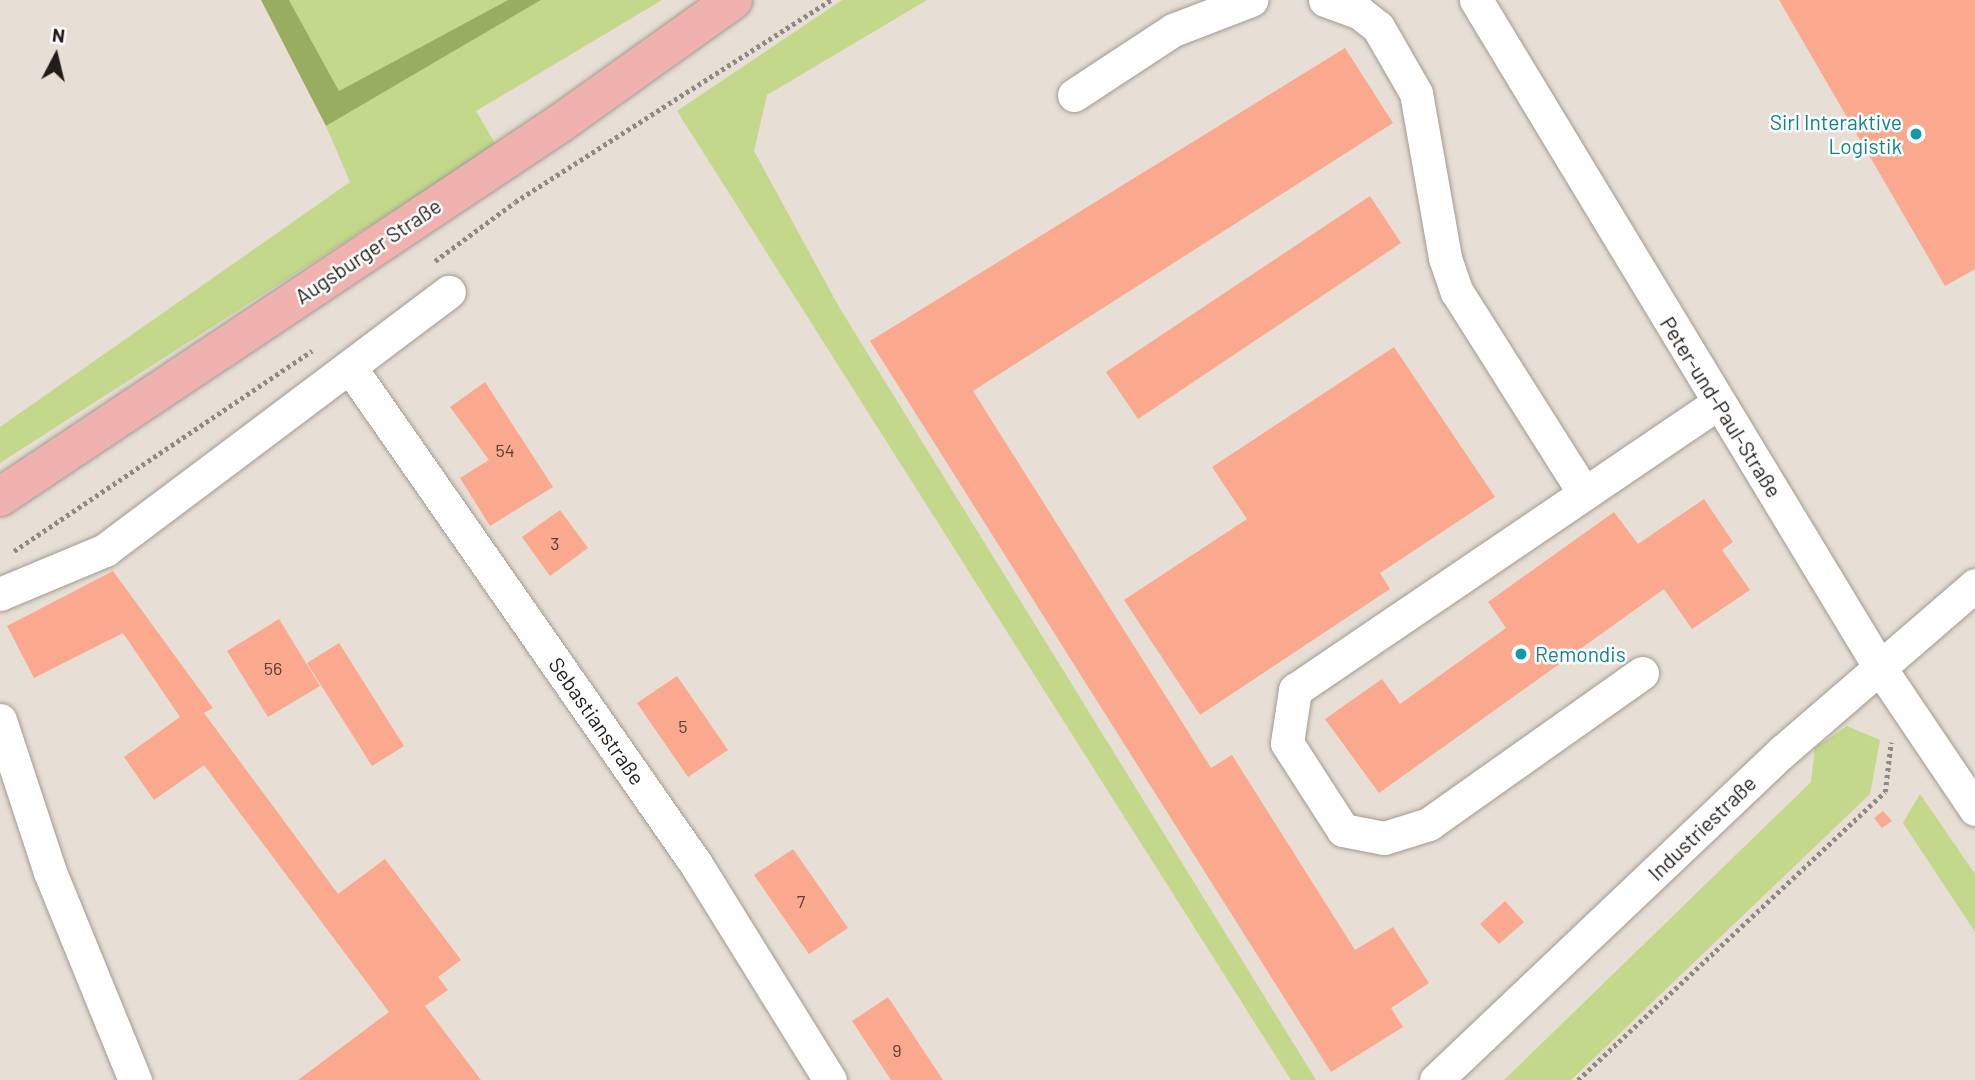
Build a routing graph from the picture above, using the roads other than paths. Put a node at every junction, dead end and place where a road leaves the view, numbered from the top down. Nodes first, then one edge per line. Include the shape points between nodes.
1 (733, 0) edge
2 (1251, 0) edge
3 (1325, 0) edge
4 (1476, 0) edge
5 (1074, 95) dead end
6 (449, 292) dead end
7 (352, 370) junction
8 (1717, 403) junction
9 (1583, 491) junction
10 (0, 497) edge
11 (1975, 585) edge
12 (0, 594) edge
13 (1642, 673) dead end
14 (1889, 680) junction
15 (0, 720) edge
16 (1975, 808) edge
17 (135, 1080) edge
18 (830, 1080) edge
19 (1436, 1080) edge

1 - 10 main road, Augsburger Straße via 562,122
2 - 5 street via 1173,30
3 - 9 street via 1360,13 1378,27 1416,93 1445,258 1457,292
4 - 8 street, Peter-und-Paul-Straße
6 - 7 street
7 - 12 street via 105,550
7 - 18 street, Sebastianstraße via 696,864
8 - 9 street
8 - 14 street, Peter-und-Paul-Straße
9 - 13 street via 1295,690 1287,743 1343,830 1384,838 1429,824
11 - 14 street, Industriestraße
14 - 16 street, Peter-und-Paul-Straße
14 - 19 street, Industriestraße via 1783,751
15 - 17 street via 50,872

